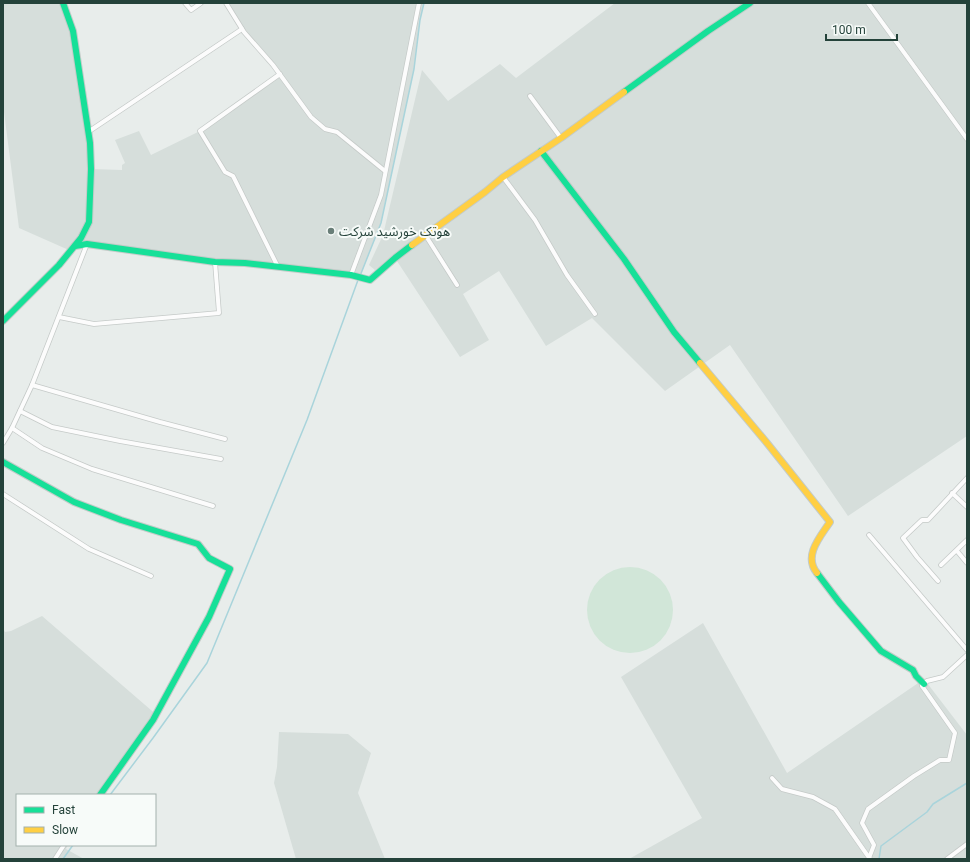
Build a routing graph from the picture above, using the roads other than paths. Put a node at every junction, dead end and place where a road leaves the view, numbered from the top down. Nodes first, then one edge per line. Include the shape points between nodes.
1 (63, 3) edge
2 (185, 3) edge
3 (201, 3) edge
4 (226, 3) edge
5 (419, 3) edge
6 (750, 3) edge
7 (868, 3) edge
8 (242, 29) junction
9 (280, 74) junction
10 (530, 96) dead end
11 (88, 133) junction
12 (560, 138) junction
13 (967, 139) edge
14 (541, 151) junction
15 (385, 171) junction
16 (503, 177) junction
17 (426, 236) junction
18 (87, 244) junction
19 (75, 246) junction
20 (215, 262) junction
21 (278, 267) junction
22 (351, 275) junction
23 (457, 285) dead end
24 (595, 314) dead end
25 (59, 317) junction
26 (3, 320) edge
27 (32, 385) junction
28 (20, 411) junction
29 (12, 428) junction
30 (225, 439) dead end
31 (3, 443) edge
32 (221, 458) dead end
33 (3, 462) edge
34 (967, 478) edge
35 (952, 493) junction
36 (3, 494) edge
37 (213, 506) dead end
38 (967, 507) edge
39 (869, 535) dead end
40 (967, 540) edge
41 (957, 550) junction
42 (967, 563) edge
43 (941, 565) dead end
44 (151, 576) dead end
45 (938, 581) dead end
46 (967, 650) edge
47 (967, 655) edge
48 (924, 684) junction
49 (772, 778) dead end
50 (101, 794) edge
51 (967, 844) edge
52 (63, 846) edge
53 (869, 858) edge
54 (55, 859) edge
55 (947, 859) edge

1 - 11 main road via 73,31
2 - 3 street via 190,10
4 - 8 street
5 - 15 street
6 - 12 main road
7 - 13 street
8 - 9 street
8 - 11 street
9 - 15 street via 311,117 325,129 337,132
9 - 21 street via 200,131 225,172 234,176
10 - 12 street
11 - 19 main road via 91,169 89,222
12 - 14 main road
14 - 16 main road
14 - 48 main road via 624,259 674,332 830,522 813,548 811,561 814,570 881,651 913,670
15 - 22 street via 381,195
16 - 17 main road
16 - 24 street via 535,220 567,275
17 - 22 main road via 370,280
17 - 23 street
18 - 19 main road
18 - 20 main road
18 - 25 street
19 - 26 main road via 59,266
20 - 21 main road
20 - 25 street via 219,313 94,324
21 - 22 main road
25 - 27 street
27 - 28 street
27 - 30 street
28 - 29 street
28 - 32 street via 52,427
29 - 31 street
29 - 37 street via 42,448 92,469
33 - 50 main road via 74,502 198,544 209,558 230,569 209,617 153,720
34 - 35 street
35 - 38 street
35 - 45 street via 928,520 922,520 903,538
36 - 44 street via 89,549
39 - 46 street
40 - 41 street
41 - 42 street
41 - 43 street
47 - 48 street via 943,677
48 - 53 street via 922,686 955,733 949,760 940,760 868,809 862,823 874,845
49 - 53 street via 782,789 814,797 835,809
51 - 55 street
52 - 54 street

